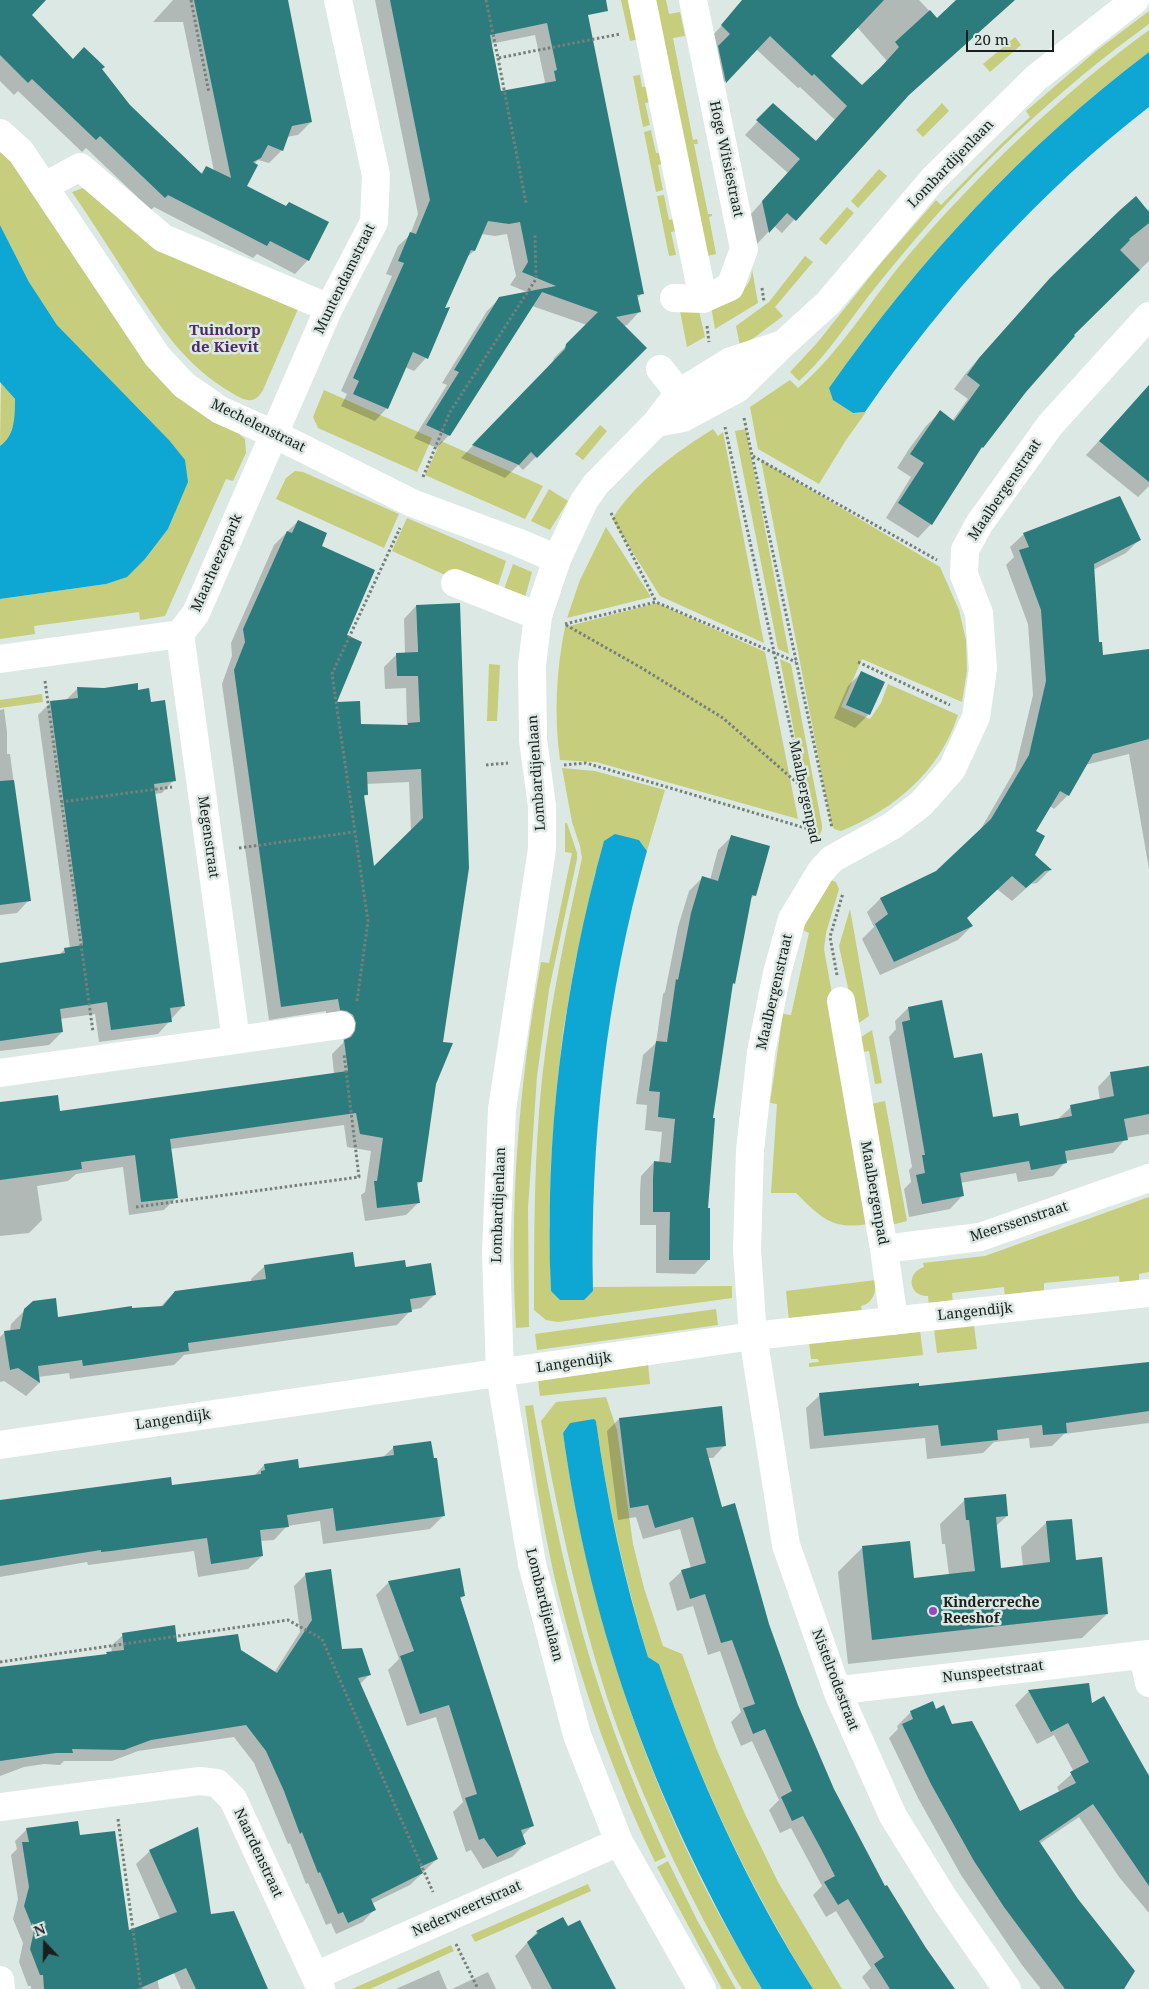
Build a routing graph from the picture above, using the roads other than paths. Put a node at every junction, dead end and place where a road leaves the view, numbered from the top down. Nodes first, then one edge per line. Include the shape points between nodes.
1 (338, 0) edge
2 (642, 0) edge
3 (693, 0) edge
4 (1136, 0) edge
5 (0, 133) edge
6 (45, 186) junction
7 (674, 298) dead end
8 (702, 298) junction
9 (329, 308) junction
10 (1149, 316) edge
11 (782, 344) junction
12 (660, 369) dead end
13 (679, 394) junction
14 (656, 424) junction
15 (274, 434) junction
16 (557, 559) junction
17 (455, 582) dead end
18 (538, 616) junction
19 (180, 634) junction
20 (0, 659) edge
21 (841, 1001) road end
22 (341, 1025) road end
23 (236, 1040) junction
24 (0, 1073) edge
25 (1149, 1178) edge
26 (884, 1249) junction
27 (1149, 1293) edge
28 (894, 1321) junction
29 (753, 1336) junction
30 (500, 1374) junction
31 (0, 1445) edge
32 (1146, 1654) edge
33 (1149, 1683) edge
34 (838, 1693) junction
35 (0, 1807) edge
36 (619, 1842) junction
37 (0, 1980) edge
38 (318, 1983) edge
39 (1, 1989) edge
40 (702, 1989) edge
41 (1007, 1989) edge

1 - 9 street, Muntendamstraat via 376,175 374,222
2 - 8 street
3 - 8 street, Hoge Witsiestraat via 744,249 730,287
4 - 11 street, Lombardijenlaan via 1036,78 933,179 828,303
5 - 6 street, Mechelenstraat via 21,152
6 - 9 street via 80,168 163,238
6 - 15 street, Mechelenstraat via 157,356 184,385 220,410
7 - 8 street
9 - 15 street, Muntendamstraat
10 - 29 street, Maalbergenstraat via 1050,425 990,508 965,550 964,575 978,612 984,669 976,717 952,769 921,804 892,826 832,859 792,919 761,1052 750,1150 747,1250
11 - 13 street, Lombardijenlaan via 731,361
11 - 14 street, Lombardijenlaan via 728,394 683,418
12 - 13 street
13 - 14 street, Lombardijenlaan
14 - 16 street, Lombardijenlaan via 596,484
15 - 16 street, Mechelenstraat via 412,503
15 - 19 street, Maarheezepark via 196,613
16 - 18 street, Lombardijenlaan
17 - 18 street
18 - 30 street, Lombardijenlaan via 532,665 533,740 542,806 542,849 502,1109 496,1252
19 - 20 street
19 - 23 street, Megenstraat
21 - 26 street, Maalbergenpad
22 - 23 street
23 - 24 street
25 - 26 street, Meerssenstraat via 980,1237
26 - 28 street, Maalbergenpad
27 - 28 street, Langendijk
28 - 29 street, Langendijk
29 - 30 street, Langendijk
29 - 34 street, Nistelrodestraat via 786,1545
30 - 31 street, Langendijk
30 - 36 street, Lombardijenlaan via 532,1564 578,1735
32 - 33 street
32 - 34 street, Nunspeetstraat
34 - 41 street, Nistelrodestraat via 893,1816 944,1900
35 - 38 street, Naardenstraat via 103,1785 200,1781 217,1784 233,1799
36 - 38 street, Nederweertstraat via 445,1919
36 - 40 street, Lombardijenlaan
37 - 39 street

